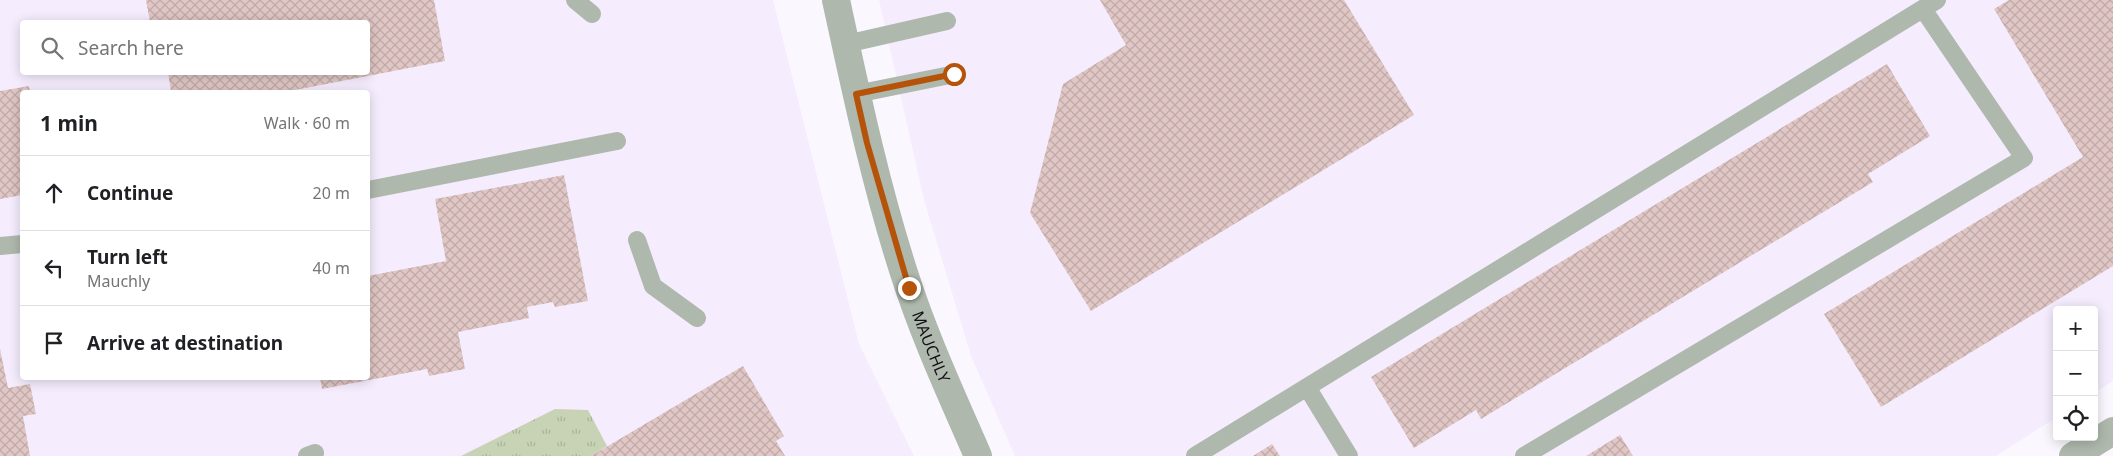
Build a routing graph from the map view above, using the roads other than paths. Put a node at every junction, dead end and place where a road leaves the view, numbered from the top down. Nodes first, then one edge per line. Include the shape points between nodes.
1 (575, 0) edge
2 (836, 0) edge
3 (1930, 4) edge
4 (592, 14) dead end
5 (947, 21) dead end
6 (846, 44) junction
7 (954, 74) dead end
8 (856, 94) junction
9 (617, 141) dead end
10 (370, 190) edge
11 (637, 240) dead end
12 (20, 244) edge
13 (0, 246) edge
14 (697, 318) dead end
15 (1307, 387) junction
16 (2113, 432) edge
17 (978, 456) edge
18 (1195, 456) edge
19 (1349, 456) edge
20 (1524, 456) edge
21 (2072, 456) edge

1 - 4 lane
2 - 6 street, MAUCHLY
3 - 15 lane
3 - 20 lane via 2024,158
5 - 6 lane
6 - 8 street, MAUCHLY
7 - 8 lane
8 - 17 street, MAUCHLY via 907,280 931,348
9 - 10 lane
11 - 14 lane via 653,286
12 - 13 lane
15 - 18 lane
15 - 19 lane
16 - 21 street

